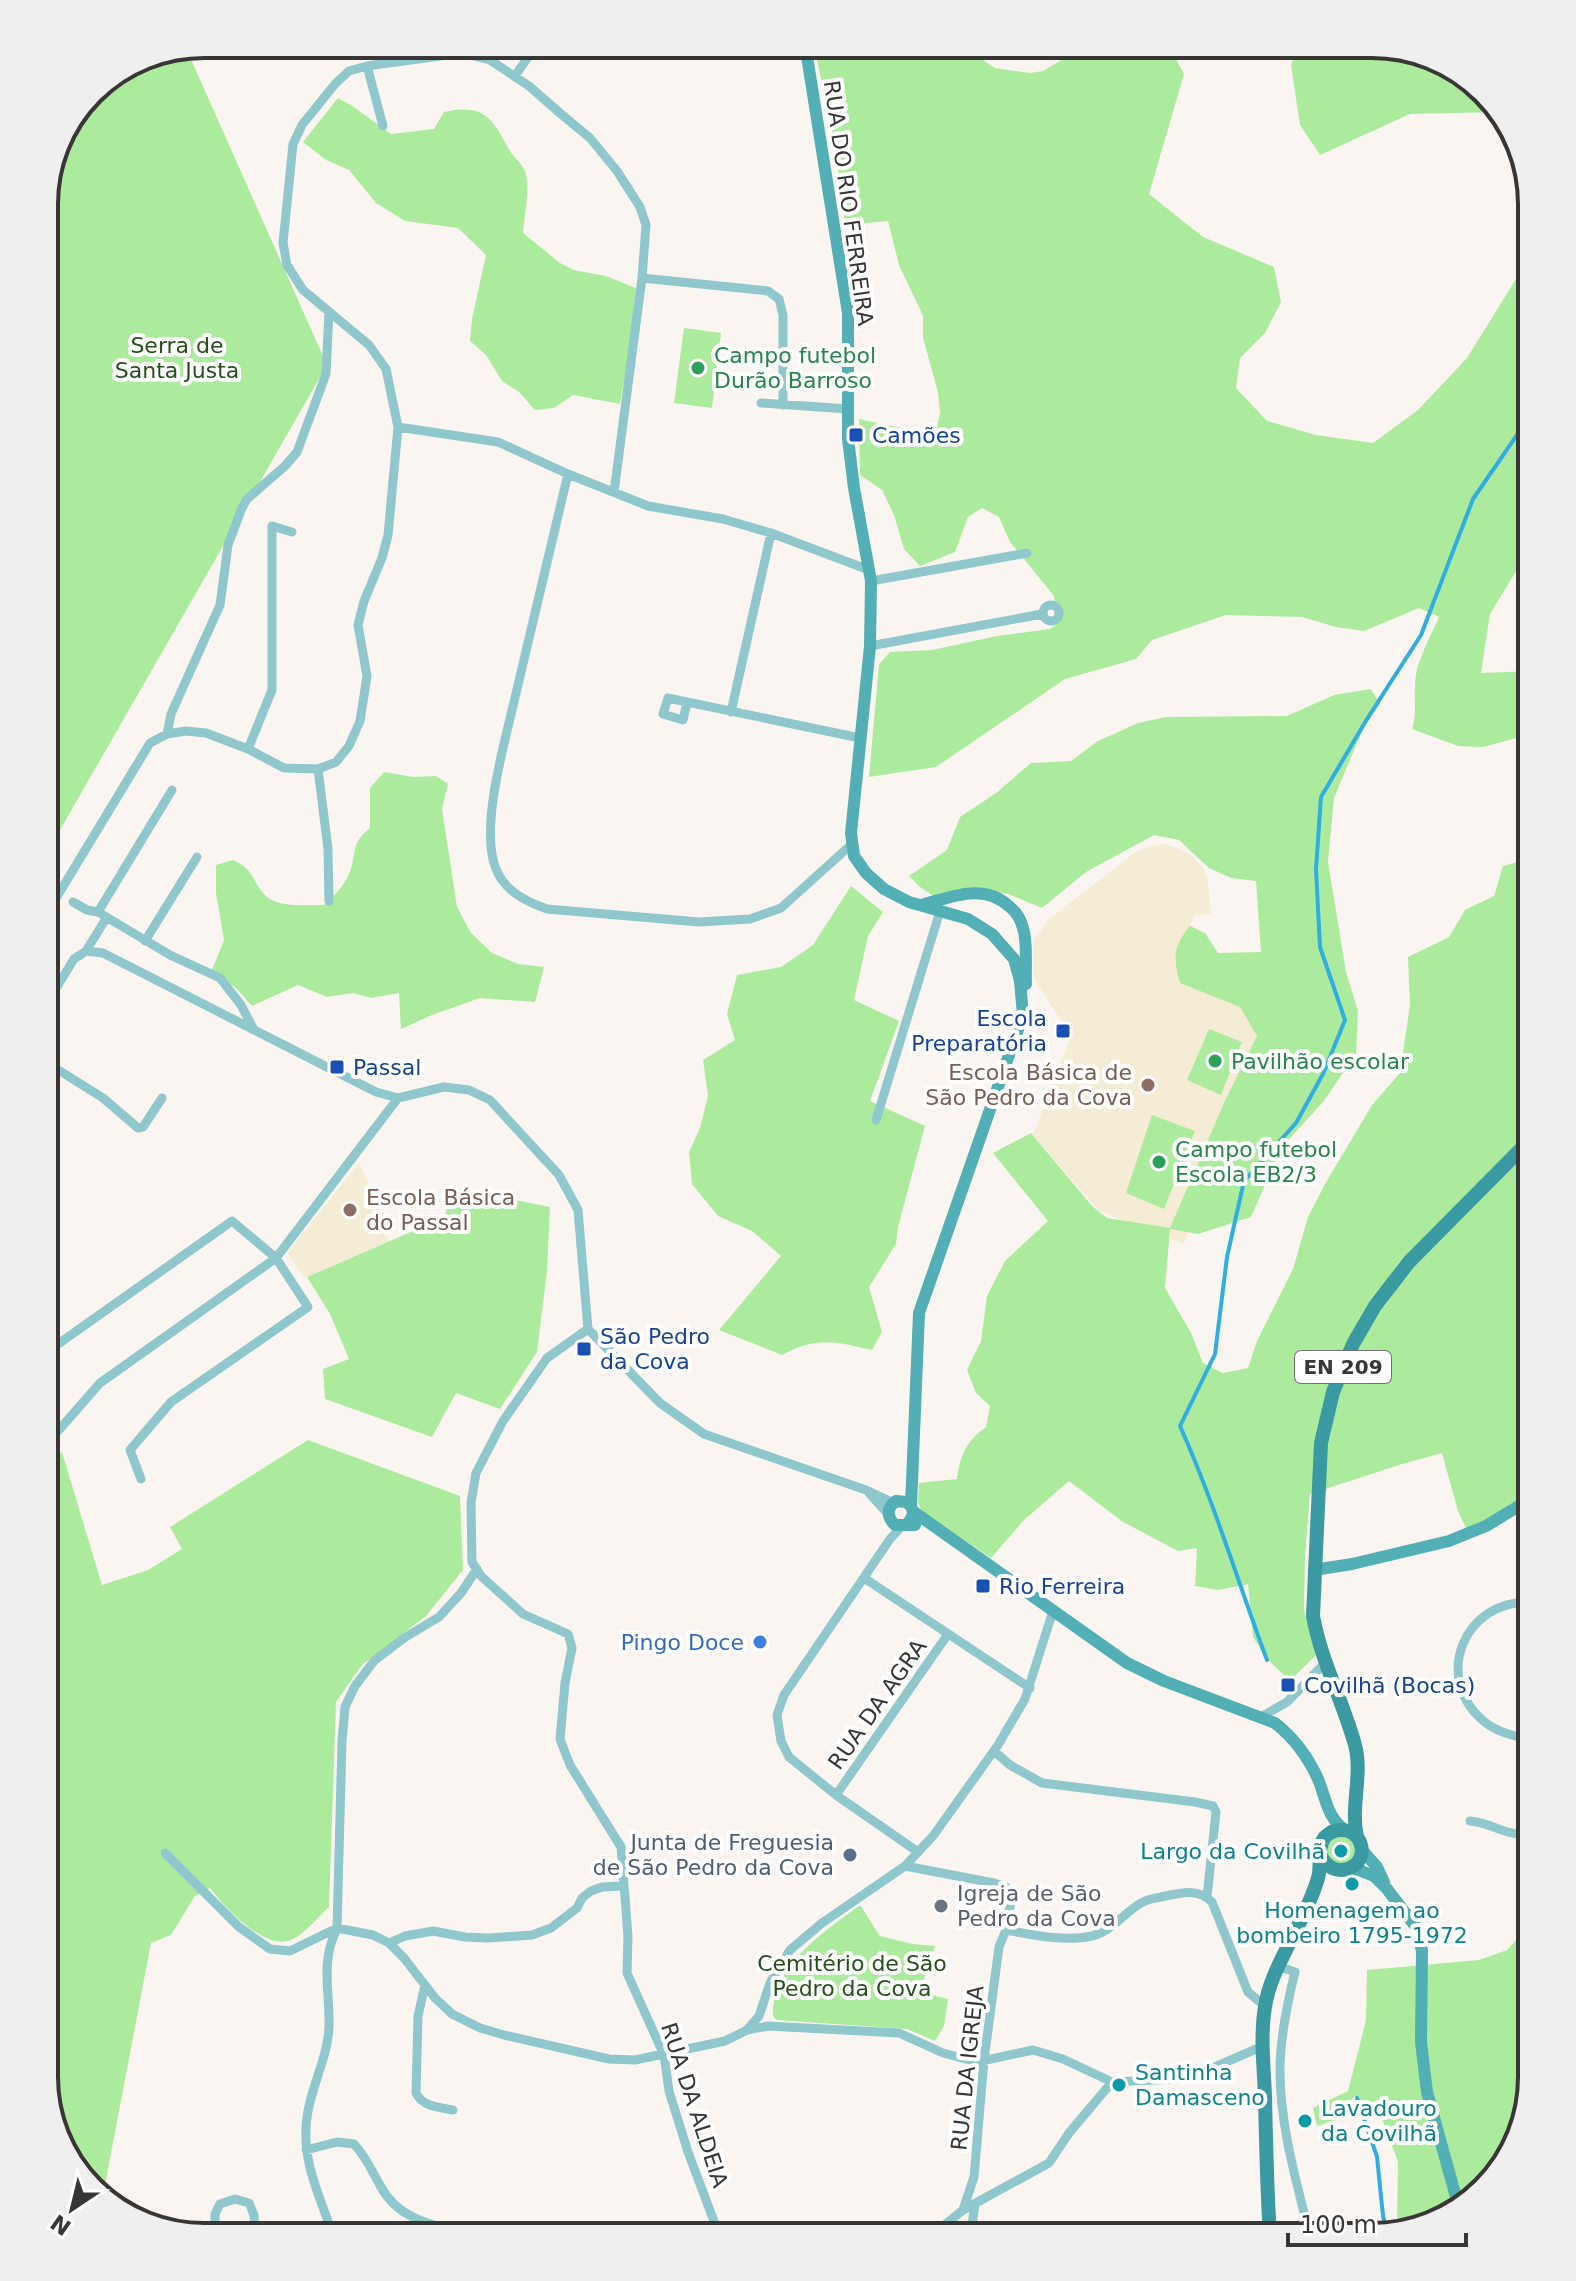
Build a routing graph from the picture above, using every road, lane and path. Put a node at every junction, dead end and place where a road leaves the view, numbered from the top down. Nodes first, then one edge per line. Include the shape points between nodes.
1 (425, 58) edge
2 (482, 58) edge
3 (527, 58) edge
4 (807, 58) edge
5 (367, 66) junction
6 (515, 76) junction
7 (383, 126) dead end
8 (642, 278) junction
9 (329, 312) junction
10 (761, 403) dead end
11 (783, 405) junction
12 (848, 409) junction
13 (398, 427) junction
14 (568, 474) junction
15 (614, 492) junction
16 (292, 532) dead end
17 (771, 533) junction
18 (1027, 553) dead end
19 (870, 575) junction
20 (1042, 614) dead end
21 (870, 646) junction
22 (687, 702) dead end
23 (731, 712) junction
24 (167, 734) junction
25 (860, 738) junction
26 (248, 749) junction
27 (318, 769) junction
28 (172, 790) dead end
29 (853, 843) junction
30 (197, 857) dead end
31 (986, 892) junction
32 (58, 895) edge
33 (329, 901) dead end
34 (73, 902) dead end
35 (921, 905) junction
36 (940, 911) junction
37 (102, 914) junction
38 (968, 919) junction
39 (145, 941) junction
40 (86, 951) junction
41 (58, 985) edge
42 (1023, 1015) junction
43 (254, 1030) junction
44 (58, 1070) edge
45 (162, 1098) dead end
46 (398, 1098) junction
47 (876, 1120) dead end
48 (1518, 1152) edge
49 (276, 1258) junction
50 (588, 1329) junction
51 (58, 1344) edge
52 (58, 1431) edge
53 (141, 1479) dead end
54 (1518, 1507) edge
55 (901, 1513) junction
56 (477, 1569) junction
57 (1314, 1570) junction
58 (864, 1578) junction
59 (1518, 1601) edge
60 (1053, 1611) junction
61 (948, 1634) junction
62 (1326, 1662) junction
63 (1030, 1688) junction
64 (1261, 1717) junction
65 (1518, 1737) edge
66 (994, 1751) junction
67 (836, 1795) junction
68 (1329, 1811) junction
69 (1470, 1821) dead end
70 (1518, 1836) edge
71 (1325, 1837) junction
72 (1354, 1839) junction
73 (918, 1852) junction
74 (165, 1853) dead end
75 (1321, 1856) junction
76 (905, 1866) junction
77 (1344, 1870) junction
78 (623, 1886) junction
79 (1387, 1889) junction
80 (1313, 1892) junction
81 (1207, 1897) junction
82 (337, 1928) junction
83 (1006, 1930) junction
84 (389, 1943) junction
85 (1278, 1966) junction
86 (425, 1985) junction
87 (1265, 2006) junction
88 (747, 2030) junction
89 (1263, 2046) junction
90 (664, 2055) junction
91 (984, 2060) junction
92 (1112, 2082) junction
93 (453, 2110) dead end
94 (306, 2150) junction
95 (1456, 2196) edge
96 (975, 2204) junction
97 (963, 2210) junction
98 (215, 2223) edge
99 (254, 2223) edge
100 (329, 2223) edge
101 (426, 2223) edge
102 (715, 2223) edge
103 (947, 2223) edge
104 (972, 2223) edge
105 (1269, 2223) edge
106 (1307, 2223) edge

1 - 5 street
2 - 6 street
3 - 6 street
4 - 12 street, RUA DO RIO FERREIRA via 848,313
5 - 7 street
5 - 9 street via 349,71 335,84 293,144 283,243 287,265 303,290
6 - 8 street via 590,138 640,207 646,225
8 - 11 street via 768,291 779,299
8 - 15 street
9 - 13 street via 369,345 386,369
9 - 24 street via 326,374 297,452 242,508 228,545 220,605
10 - 11 street
11 - 12 street
12 - 19 street, RUA DO RIO FERREIRA via 854,488
13 - 14 street via 498,442
13 - 27 street via 388,535 358,625 367,676 360,721 336,762
14 - 15 street
14 - 29 street via 501,754 490,849 507,887 524,901 547,909 699,922 750,919 781,908
15 - 17 street via 648,506
16 - 26 street via 272,526 272,690
17 - 19 street
17 - 23 street
18 - 19 street
19 - 21 street, RUA DO RIO FERREIRA
20 - 21 street
21 - 25 street, RUA DO RIO FERREIRA
22 - 23 street
23 - 25 street
24 - 26 street via 206,733
24 - 32 street via 150,743
25 - 29 street, RUA DO RIO FERREIRA
26 - 27 street via 284,768
27 - 33 street
28 - 37 street
29 - 35 street, RUA DO RIO FERREIRA via 854,856 866,873 884,889
30 - 39 street
31 - 35 street
31 - 38 street via 969,900
31 - 42 street via 1016,912 1024,929
34 - 37 street
35 - 36 street, RUA DO RIO FERREIRA
36 - 38 street, RUA DO RIO FERREIRA
36 - 47 street
37 - 39 street
37 - 40 street
38 - 42 street, RUA DO RIO FERREIRA via 992,934 1014,959
39 - 43 street via 220,978
40 - 41 street via 74,959
40 - 43 street via 103,953
42 - 55 street, RUA DO RIO FERREIRA via 919,1313 912,1465
43 - 46 street
44 - 45 street via 138,1128 148,1122
46 - 49 street
46 - 50 street via 444,1087 490,1100 559,1175 578,1210
48 - 57 main road, EN 209 via 1409,1262 1353,1344 1333,1392 1321,1443
49 - 51 street via 232,1221
49 - 52 street via 100,1383
49 - 53 street via 308,1307 171,1402 130,1450
50 - 55 street via 660,1403 704,1434 866,1490
50 - 56 street via 547,1358 503,1421 476,1473 471,1503 472,1562
54 - 57 street via 1449,1541
55 - 58 street
55 - 60 street via 934,1528
56 - 78 street, RUA DA ALDEIA via 523,1614 568,1634 572,1648 560,1739 570,1765 621,1847
56 - 82 street via 439,1617 374,1661 345,1707
57 - 62 main road, EN 209 via 1313,1616
58 - 61 street
58 - 67 street via 784,1695 777,1715 789,1757
59 - 65 street via 1481,1617 1459,1652 1462,1691 1471,1709 1503,1733
60 - 63 street
60 - 64 street via 1127,1663
61 - 63 street
61 - 67 street, RUA DA AGRA
62 - 64 street via 1287,1702
62 - 72 main road, EN 209 via 1355,1746
63 - 66 street
64 - 68 street via 1275,1723 1297,1746
66 - 73 street
66 - 81 street via 1042,1783 1213,1806
67 - 73 street
68 - 71 street
68 - 72 street
69 - 70 street
71 - 72 main road via 1331,1832
71 - 75 main road
72 - 77 main road, EN 209 via 1358,1862
72 - 79 street
73 - 76 street
74 - 82 street via 239,1927 270,1949 290,1951
75 - 77 main road via 1329,1867
75 - 80 main road
76 - 83 street, RUA DA IGREJA via 1006,1887 1012,1894
76 - 88 street via 790,1950
77 - 79 street via 1374,1876
77 - 80 main road, EN 209
78 - 84 street via 591,1891 551,1928 532,1935 477,1937 433,1931
78 - 90 street, RUA DA ALDEIA via 627,1973
79 - 95 street via 1416,1927 1422,1951 1421,2042 1427,2092
80 - 85 main road
81 - 83 street via 1181,1892 1143,1901 1093,1936
81 - 87 street via 1248,1992
82 - 84 street
82 - 94 street via 327,1975 329,2029 307,2113
83 - 91 street, RUA DA IGREJA via 999,1947
84 - 86 street
85 - 87 main road
85 - 106 street via 1295,1972 1284,2016 1280,2072
86 - 90 street via 452,2014 492,2031 609,2059
86 - 93 street via 418,2016 416,2093 426,2104
87 - 89 main road
88 - 90 street via 725,2041
88 - 91 street via 768,2026 899,2033 943,2053
89 - 92 street via 1176,2079
89 - 105 main road
90 - 102 street, RUA DA ALDEIA via 669,2091
91 - 92 street via 1033,2050
91 - 97 street, RUA DA IGREJA via 974,2177
92 - 96 street via 1049,2163
94 - 100 street
94 - 101 street via 337,2142 354,2144 395,2205
96 - 97 street
96 - 104 street
97 - 103 street
98 - 99 street via 220,2204 235,2199 249,2203

